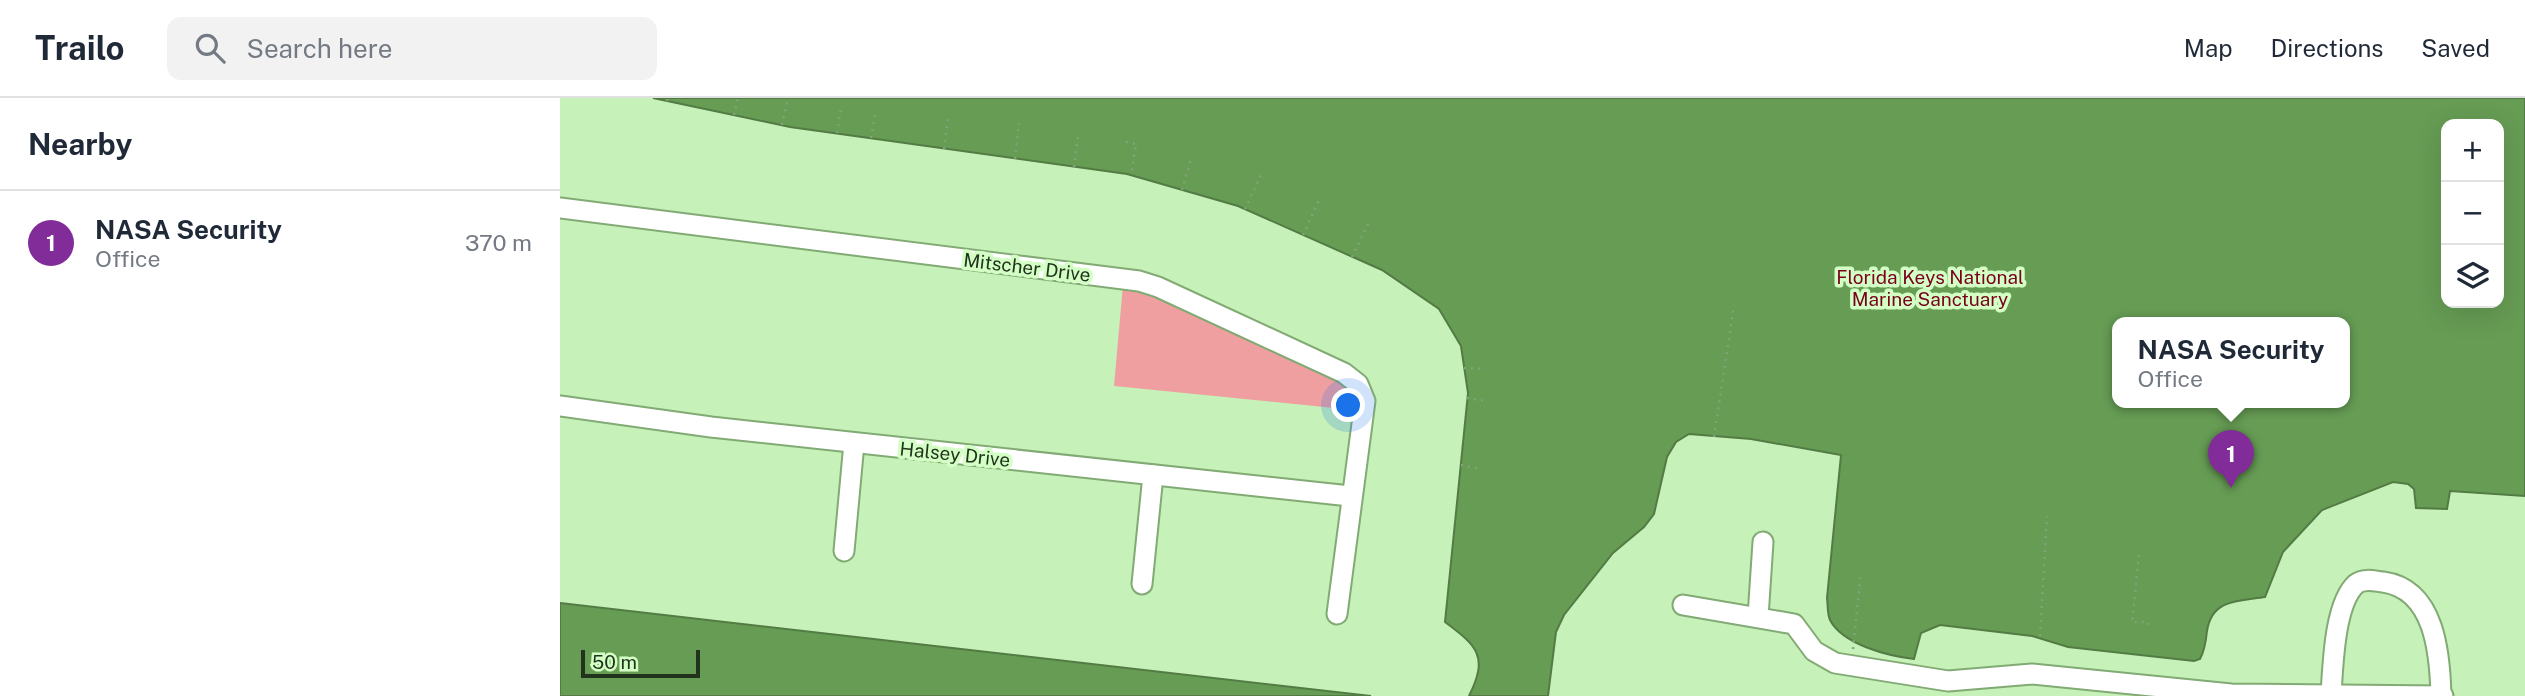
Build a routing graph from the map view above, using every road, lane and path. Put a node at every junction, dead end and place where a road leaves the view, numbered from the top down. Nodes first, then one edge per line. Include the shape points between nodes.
1 (738, 98) edge
2 (788, 98) edge
3 (841, 109) dead end
4 (734, 115) dead end
5 (875, 115) dead end
6 (948, 117) dead end
7 (1019, 123) dead end
8 (782, 125) dead end
9 (837, 134) dead end
10 (1078, 136) dead end
11 (872, 138) dead end
12 (1126, 142) dead end
13 (944, 149) dead end
14 (1192, 156) dead end
15 (1015, 159) dead end
16 (1074, 167) dead end
17 (1131, 176) dead end
18 (1261, 176) dead end
19 (1182, 190) dead end
20 (1319, 200) dead end
21 (560, 208) edge
22 (1245, 209) dead end
23 (1369, 222) dead end
24 (1303, 235) dead end
25 (1353, 257) dead end
26 (1734, 305) dead end
27 (1464, 368) dead end
28 (1483, 369) dead end
29 (1467, 398) dead end
30 (1485, 401) dead end
31 (560, 406) edge
32 (1714, 437) dead end
33 (854, 443) junction
34 (1461, 465) dead end
35 (1480, 468) dead end
36 (1153, 475) junction
37 (1350, 496) junction
38 (2047, 516) dead end
39 (1763, 542) dead end
40 (844, 551) dead end
41 (2139, 555) dead end
42 (1861, 572) dead end
43 (1142, 584) dead end
44 (1683, 605) dead end
45 (1337, 614) dead end
46 (1758, 617) junction
47 (2148, 625) dead end
48 (2040, 636) dead end
49 (1853, 651) dead end
50 (2331, 694) junction
51 (2442, 696) edge

1 - 4 path
2 - 8 path
3 - 9 path
5 - 11 path
6 - 13 path
7 - 15 path
10 - 16 path
12 - 17 path via 1136,144
14 - 19 path
18 - 22 path
20 - 24 path
21 - 37 street, Mitscher Drive via 1158,287 1344,373 1358,384 1365,401
23 - 25 path
26 - 32 path
27 - 28 path
29 - 30 path
31 - 33 street, Halsey Drive
33 - 36 street, Halsey Drive
33 - 40 street
34 - 35 path
36 - 37 street, Halsey Drive
36 - 43 street
37 - 45 street, Mitscher Drive
38 - 48 path
39 - 46 street
41 - 47 path via 2132,622
42 - 49 path
44 - 46 street
46 - 50 street via 1794,624 1814,651 1835,663 1902,676 1948,681 2032,674 2231,694
50 - 51 street
50 - 51 street via 2334,643 2347,601 2357,584 2367,580 2394,583 2410,592 2430,621 2440,657

